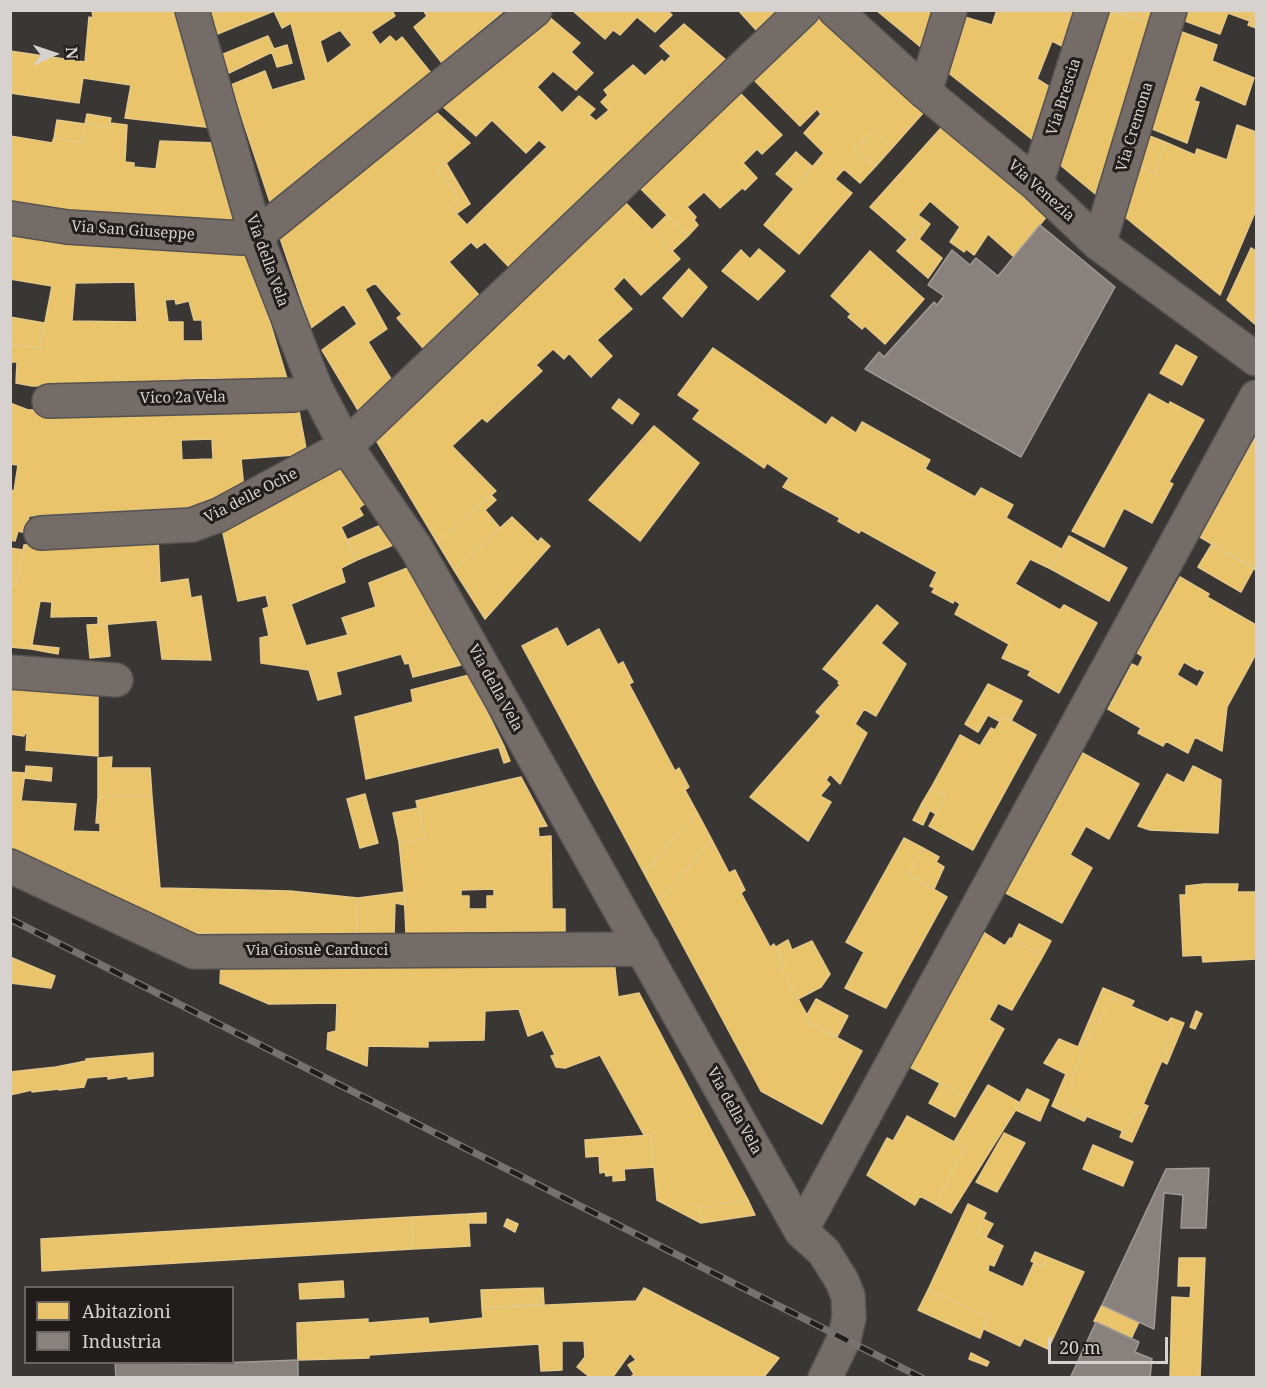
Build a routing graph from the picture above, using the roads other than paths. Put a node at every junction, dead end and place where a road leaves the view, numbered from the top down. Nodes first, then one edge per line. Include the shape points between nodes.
1 (192, 10) edge
2 (535, 10) edge
3 (803, 10) edge
4 (836, 10) edge
5 (950, 10) edge
6 (1092, 10) edge
7 (1170, 10) edge
8 (925, 92) junction
9 (1036, 184) junction
10 (10, 218) edge
11 (256, 236) junction
12 (1099, 244) junction
13 (1257, 359) edge
14 (316, 389) junction
15 (1257, 398) edge
16 (48, 401) dead end
17 (346, 446) junction
18 (42, 533) dead end
19 (10, 672) edge
20 (116, 680) dead end
21 (10, 866) edge
22 (642, 949) junction
23 (801, 1231) junction
24 (825, 1377) edge

1 - 11 street, Via della Vela
2 - 11 street
3 - 17 street, Via delle Oche
4 - 8 street, Via Venezia
5 - 8 street
6 - 9 street, Via Brescia
7 - 12 street, Via Cremona
8 - 9 street, Via Venezia
9 - 12 street, Via Venezia
10 - 11 street, Via San Giuseppe via 67,226
11 - 14 street, Via della Vela
12 - 13 street, Via Venezia
14 - 16 street, Vico 2a Vela via 294,395
14 - 17 street, Via della Vela
15 - 23 street
17 - 18 street, Via delle Oche via 219,515 192,525
17 - 22 street, Via della Vela via 416,548
19 - 20 street
21 - 22 street, Via Giosuè Carducci via 194,952
22 - 23 street, Via della Vela
23 - 24 street, Via della Vela via 824,1252 848,1296 849,1318 844,1339

